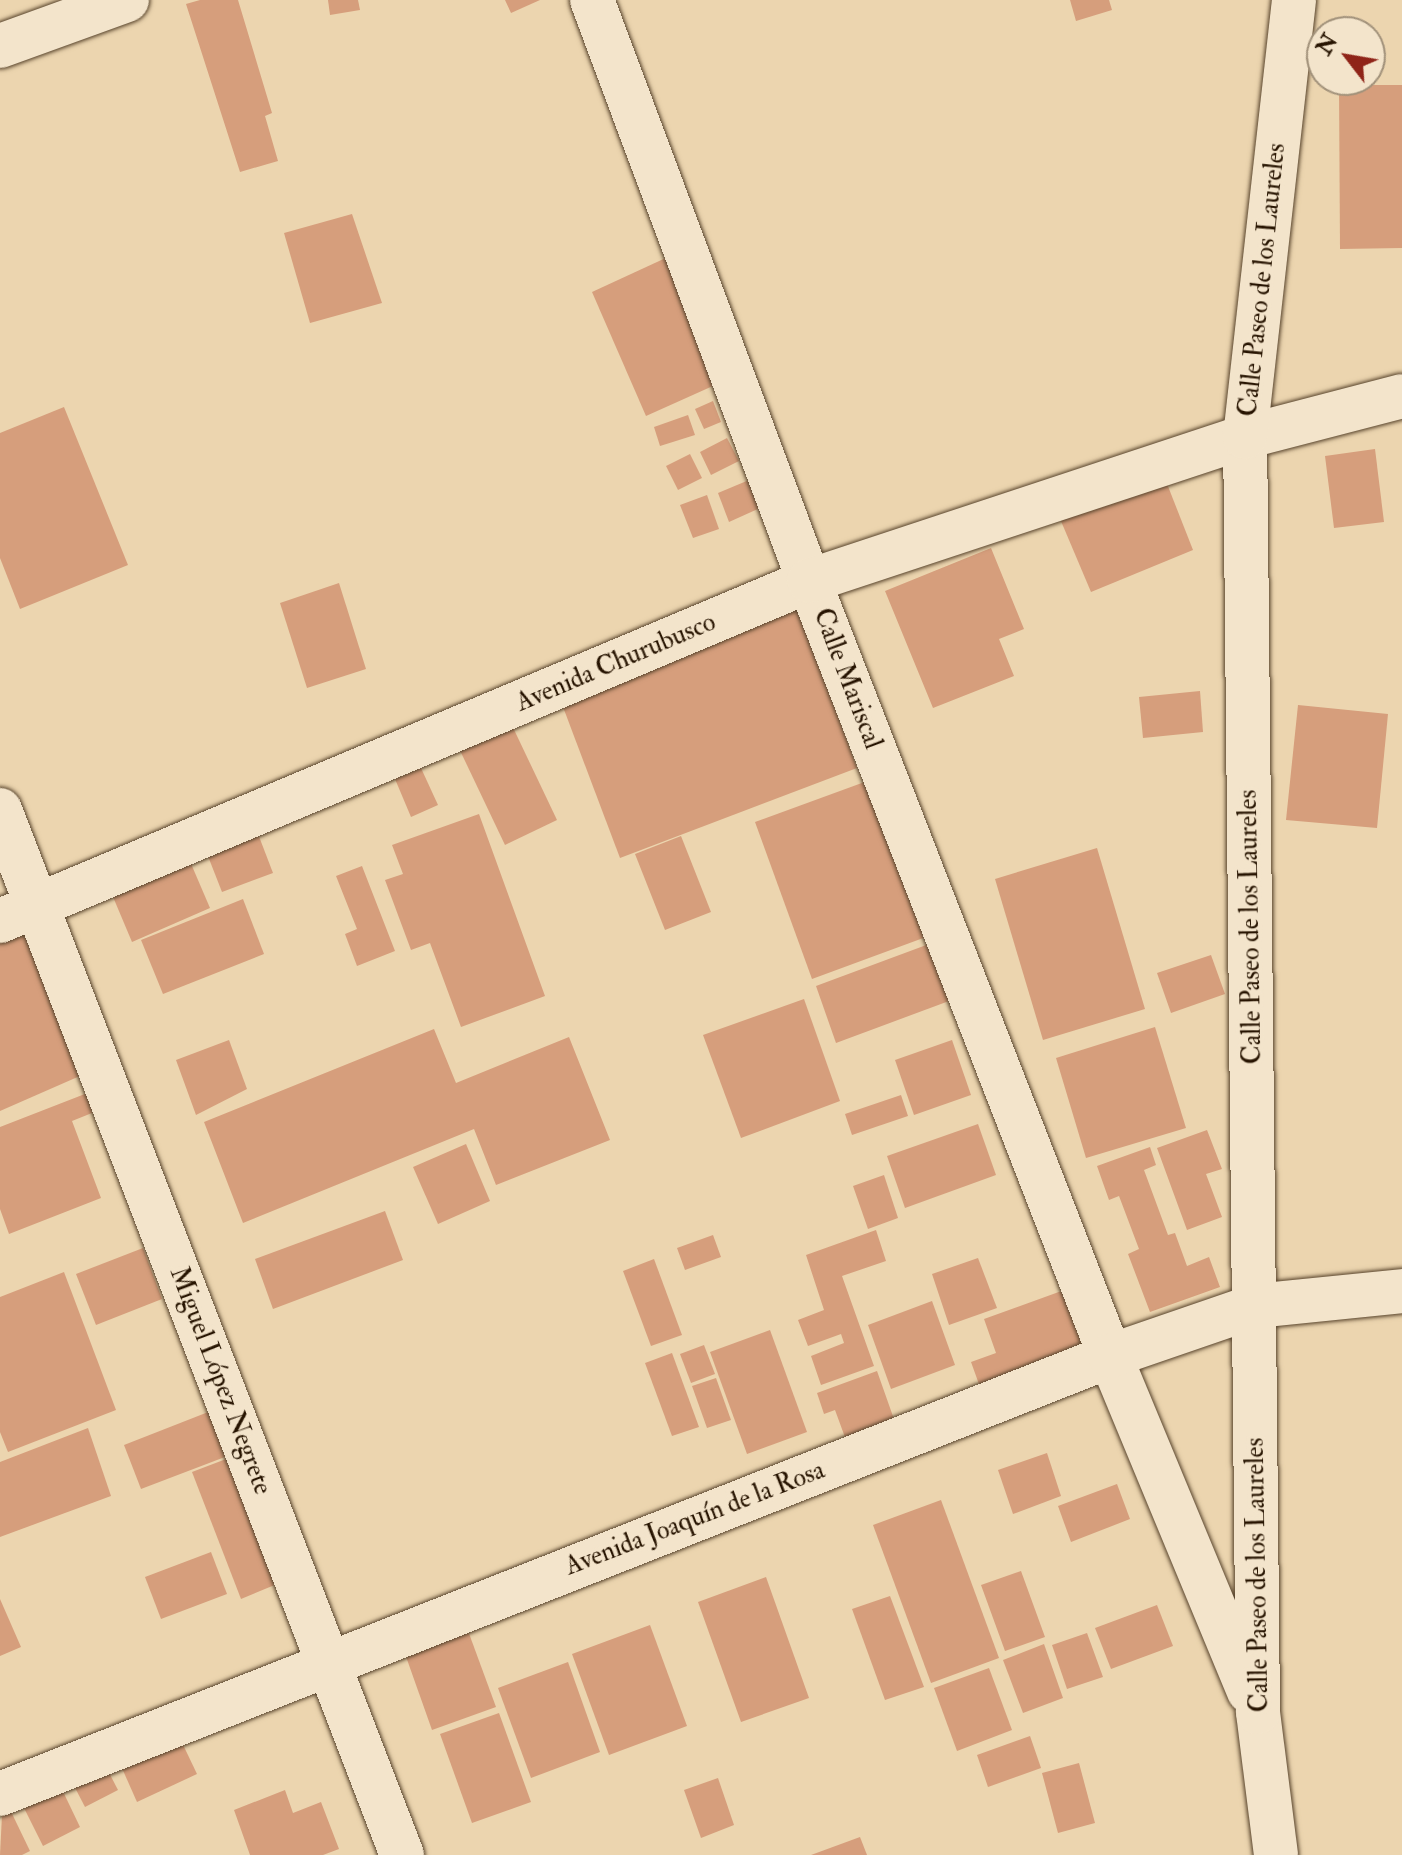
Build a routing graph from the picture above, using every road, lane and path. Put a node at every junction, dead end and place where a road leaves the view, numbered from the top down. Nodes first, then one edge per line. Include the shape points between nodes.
1 (127, 0) edge
2 (592, 0) edge
3 (1294, 0) edge
4 (0, 46) edge
5 (1402, 396) edge
6 (1245, 437) junction
7 (809, 581) junction
8 (0, 810) edge
9 (18, 915) edge
10 (1402, 1291) edge
11 (1255, 1306) junction
12 (1110, 1356) junction
13 (329, 1662) junction
14 (1258, 1712) junction
15 (0, 1794) edge
16 (402, 1855) edge
17 (1276, 1855) edge

1 - 4 street
2 - 7 street, Calle Mariscal
3 - 6 street, Calle Paseo de los Laureles
5 - 6 street, Avenida Churubusco
6 - 7 street, Avenida Churubusco
6 - 11 street, Calle Paseo de los Laureles
7 - 9 street, Avenida Churubusco
7 - 12 street, Calle Mariscal
8 - 9 street, Miguel López Negrete
9 - 13 street, Miguel López Negrete
10 - 11 street, Avenida Joaquín de la Rosa
11 - 12 street, Avenida Joaquín de la Rosa
11 - 14 street, Calle Paseo de los Laureles
12 - 13 street, Avenida Joaquín de la Rosa
12 - 14 street, Calle Mariscal
13 - 15 street, Avenida Joaquín de la Rosa
13 - 16 street, Miguel López Negrete
14 - 17 street, Calle Paseo de los Laureles

